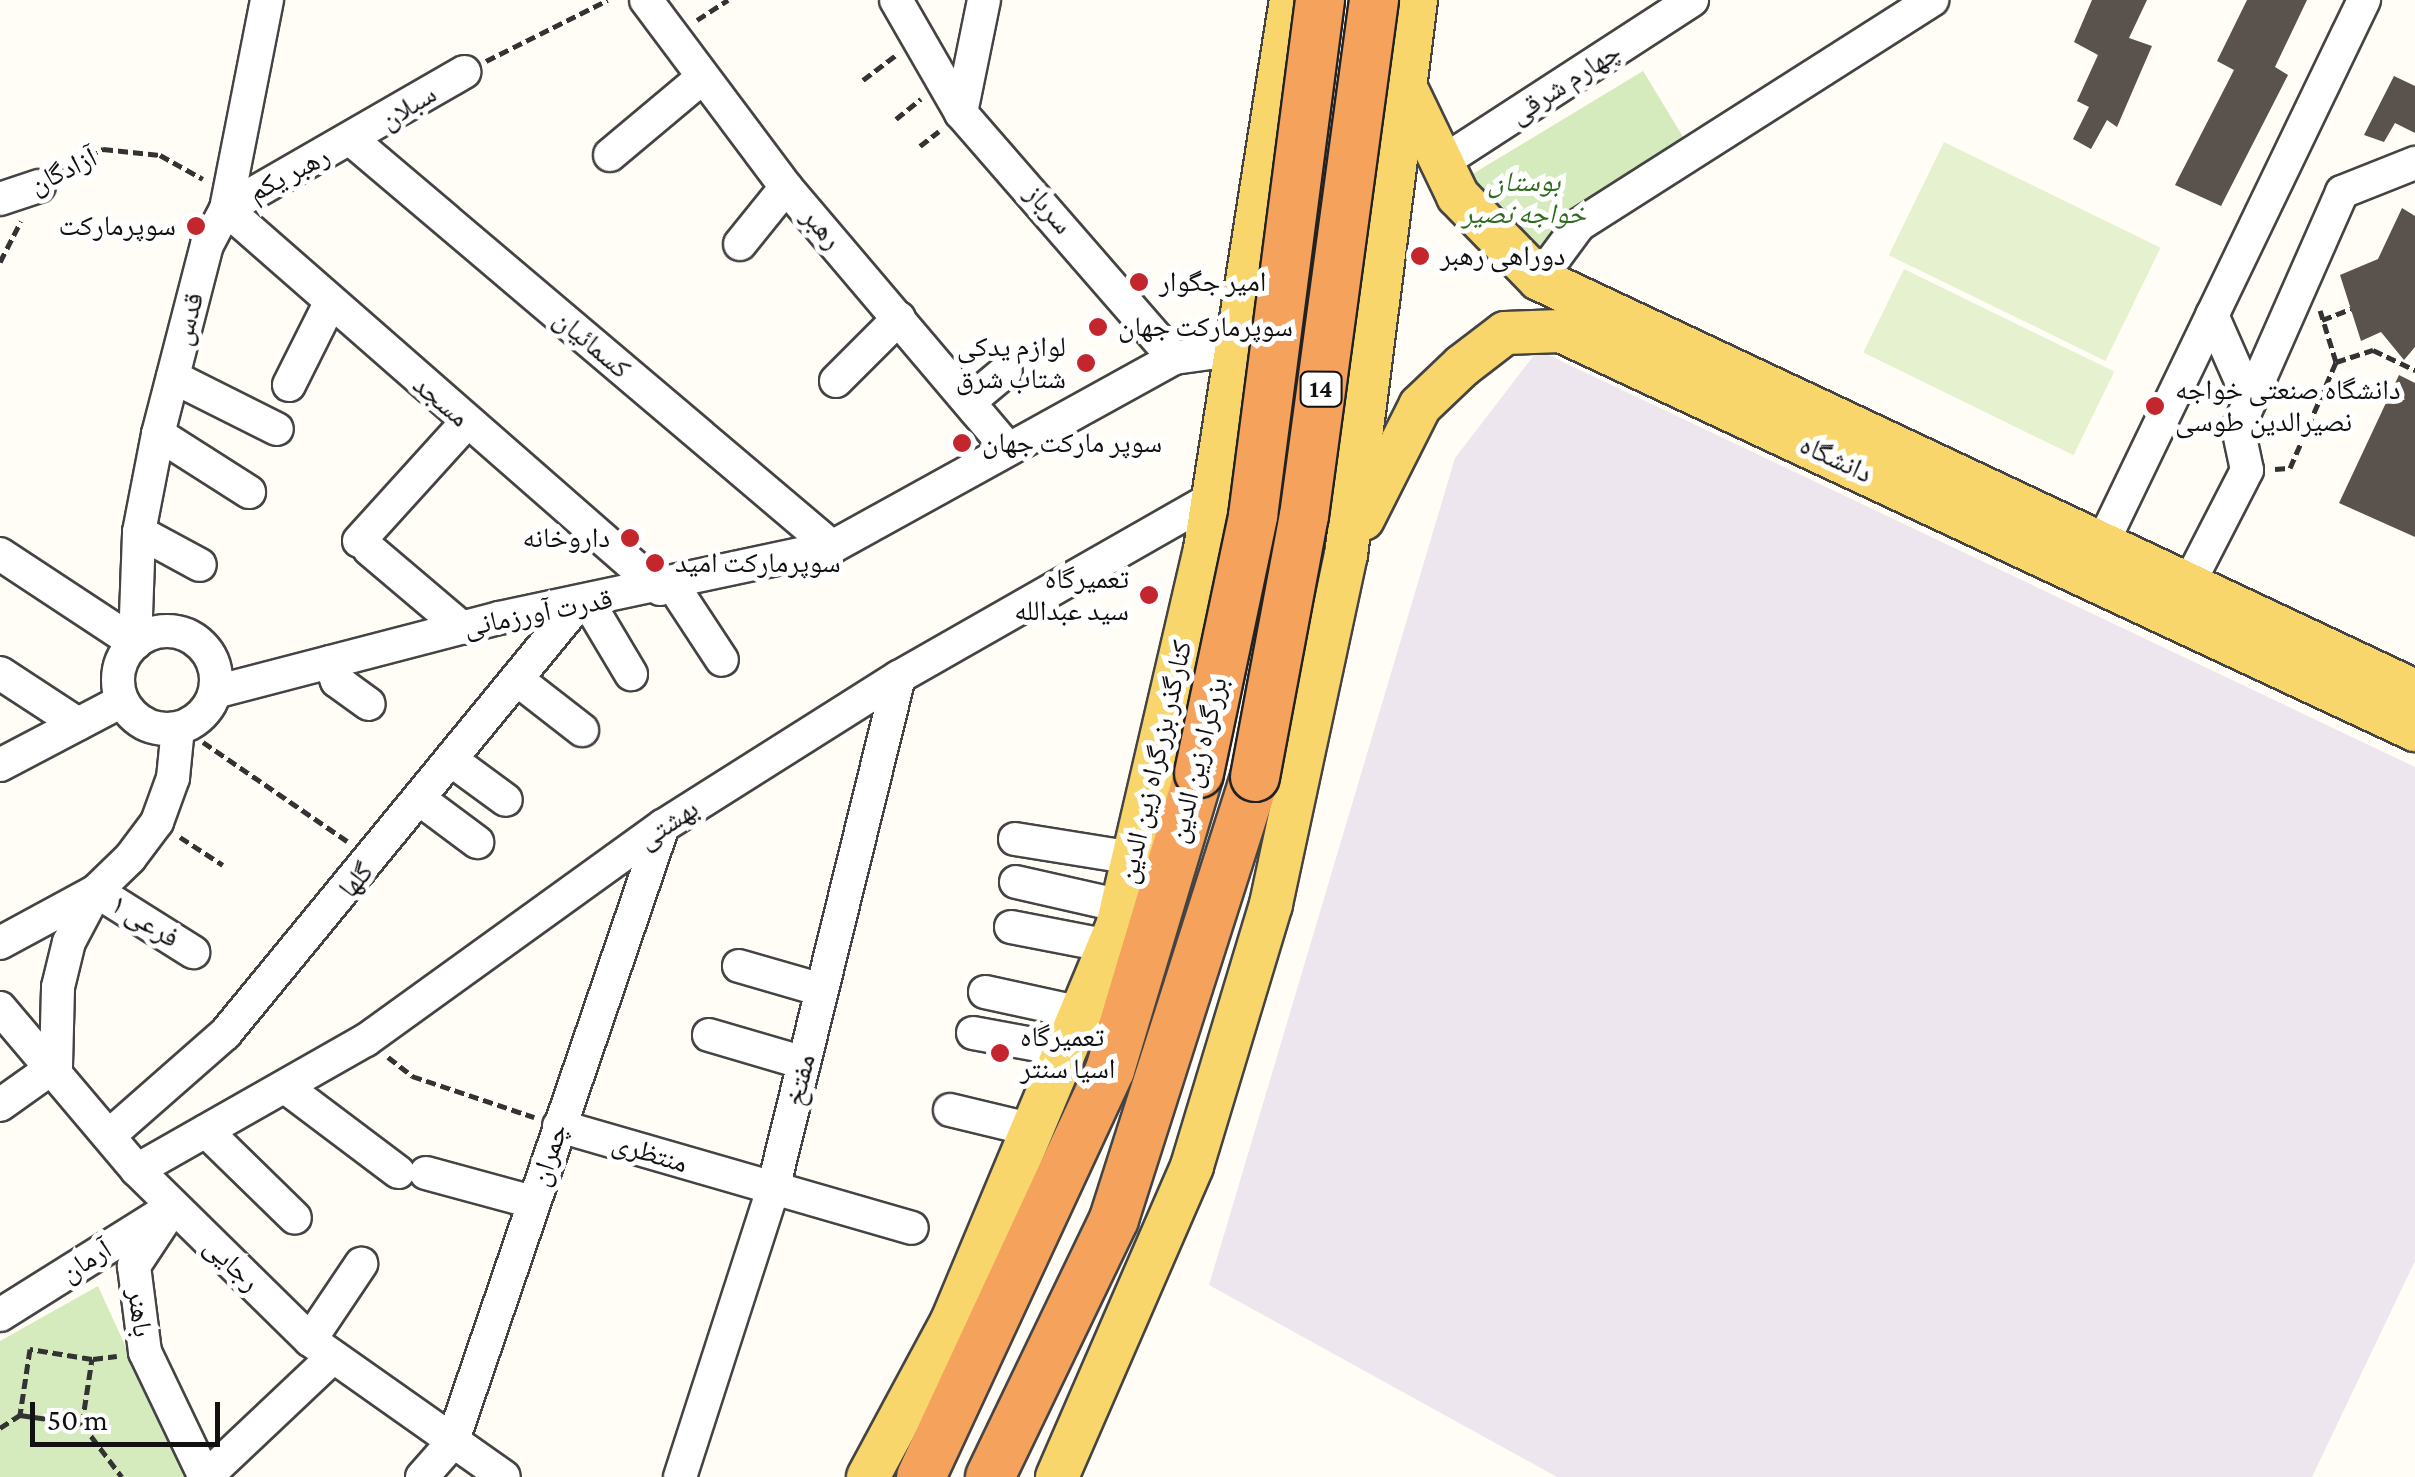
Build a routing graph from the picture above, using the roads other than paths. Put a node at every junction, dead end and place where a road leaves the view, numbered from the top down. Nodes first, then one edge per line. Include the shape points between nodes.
1 (267, 0) edge
2 (646, 0) edge
3 (684, 0) edge
4 (896, 0) edge
5 (984, 0) edge
6 (1291, 0) edge
7 (1320, 0) edge
8 (1374, 0) edge
9 (1416, 0) edge
10 (1692, 0) edge
11 (1932, 0) edge
12 (2364, 0) edge
13 (674, 35) junction
14 (464, 72) road end
15 (703, 76) junction
16 (1405, 86) junction
17 (961, 114) junction
18 (352, 141) junction
19 (610, 156) dead end
20 (2415, 164) edge
21 (1438, 165) junction
22 (39, 186) road end
23 (786, 187) junction
24 (0, 199) edge
25 (226, 209) junction
26 (740, 244) dead end
27 (1539, 280) junction
28 (329, 305) junction
29 (2212, 316) junction
30 (899, 318) junction
31 (1240, 349) junction
32 (1174, 358) junction
33 (1006, 371) dead end
34 (173, 376) junction
35 (836, 382) dead end
36 (289, 385) dead end
37 (2250, 401) junction
38 (969, 402) junction
39 (1366, 405) junction
40 (466, 422) junction
41 (277, 430) dead end
42 (158, 434) junction
43 (1008, 449) junction
44 (1878, 459) junction
45 (249, 492) dead end
46 (1213, 498) junction
47 (139, 532) junction
48 (2102, 544) junction
49 (832, 547) junction
50 (0, 554) edge
51 (1346, 556) junction
52 (200, 565) dead end
53 (2141, 582) junction
54 (2188, 585) junction
55 (667, 588) junction
56 (583, 603) junction
57 (499, 618) junction
58 (462, 628) junction
59 (135, 643) junction
60 (722, 660) dead end
61 (330, 662) junction
62 (529, 668) junction
63 (0, 672) edge
64 (631, 674) dead end
65 (899, 677) junction
66 (2415, 691) edge
67 (214, 692) junction
68 (122, 701) junction
69 (369, 704) dead end
70 (78, 724) junction
71 (184, 726) junction
72 (582, 730) dead end
73 (2415, 730) edge
74 (454, 762) junction
75 (0, 765) edge
76 (506, 800) dead end
77 (422, 801) junction
78 (663, 826) junction
79 (1015, 839) dead end
80 (477, 842) dead end
81 (1132, 858) junction
82 (1016, 882) dead end
83 (96, 891) junction
84 (1122, 906) junction
85 (1010, 927) dead end
86 (0, 943) edge
87 (1109, 946) junction
88 (193, 952) dead end
89 (738, 966) dead end
90 (822, 990) junction
91 (986, 992) dead end
92 (0, 1008) edge
93 (972, 1032) dead end
94 (1073, 1032) junction
95 (708, 1035) dead end
96 (804, 1063) junction
97 (56, 1065) junction
98 (288, 1089) junction
99 (0, 1105) edge
100 (950, 1110) dead end
101 (559, 1126) junction
102 (1032, 1130) junction
103 (206, 1131) junction
104 (111, 1134) junction
105 (137, 1170) junction
106 (774, 1189) junction
107 (533, 1202) junction
108 (173, 1206) junction
109 (295, 1218) dead end
110 (912, 1228) dead end
111 (361, 1264) dead end
112 (1009, 1294) junction
113 (0, 1315) edge
114 (321, 1349) junction
115 (452, 1443) junction
116 (206, 1477) edge
117 (422, 1477) edge
118 (504, 1477) edge
119 (680, 1477) edge
120 (868, 1477) edge
121 (897, 1477) edge
122 (921, 1477) edge
123 (990, 1477) edge
124 (1057, 1477) edge

1 - 25 street, قدس
2 - 13 street, رهبر
3 - 13 street
4 - 17 street, سرباز
5 - 17 street
6 - 31 main road, کنارگذر بزرگراه زین الدین
7 - 112 highway, بزرگراه زین الدین / 14, bridge via 1253,516 1199,773 1110,1070
8 - 123 highway, بزرگراه زین الدین / 14, bridge via 1304,516 1255,776 1114,1219
9 - 16 main road
10 - 21 street, چهارم شرقی
11 - 27 street via 1579,225
12 - 29 street
13 - 15 street, رهبر
14 - 18 street, سبلان
15 - 19 street
15 - 23 street, رهبر
16 - 21 main road, دانشگاه
16 - 39 main road
17 - 32 street, سرباز
18 - 25 street, رهبر یکم
18 - 49 street, کسمائیان
20 - 37 street via 2342,192
21 - 27 main road, دانشگاه
22 - 24 street, آزادگان
23 - 26 street
23 - 30 street, رهبر
25 - 28 street, مسجد
25 - 34 street, قدس via 207,245
27 - 44 main road, دانشگاه
28 - 36 street
28 - 40 street, مسجد
29 - 37 street
29 - 48 street
30 - 35 street
30 - 38 street, رهبر
31 - 32 street
31 - 39 main road via 1243,461 1269,485 1301,489 1321,480
31 - 46 main road, کنارگذر بزرگراه زین الدین
32 - 43 street, قدرت آورزمانی
33 - 38 street
34 - 41 street
34 - 42 street, قدس
37 - 54 street via 2238,428 2247,470
38 - 43 street, رهبر
39 - 51 main road
40 - 55 street, مسجد
40 - 58 street via 364,544
42 - 45 street
42 - 47 street, قدس
43 - 49 street, قدرت آورزمانی
44 - 48 main road, دانشگاه
44 - 51 main road, دانشگاه via 1561,331 1532,329 1505,334 1420,406
44 - 53 main road, دانشگاه
46 - 65 street, بهشتی
46 - 81 main road, کنارگذر بزرگراه زین الدین
47 - 52 street
47 - 59 street, قدس
48 - 53 main road, دانشگاه
49 - 55 street, قدرت آورزمانی
50 - 59 street
51 - 124 main road via 1271,904 1192,1166
53 - 54 main road, دانشگاه
53 - 73 main road, دانشگاه
54 - 66 main road, دانشگاه
55 - 56 street, قدرت آورزمانی
55 - 60 street, مسجد
56 - 57 street, قدرت آورزمانی
56 - 62 street, گلها
56 - 64 street
57 - 58 street, قدرت آورزمانی
57 - 62 street via 528,632
58 - 61 street, قدرت آورزمانی
59 - 67 street via 163,631 192,638 212,662
59 - 68 street via 119,670
61 - 67 street, قدرت آورزمانی
61 - 69 street via 337,681
62 - 72 street
62 - 74 street, گلها
63 - 70 street
65 - 78 street, بهشتی
65 - 90 street, مفتخ
67 - 71 street
68 - 70 street
68 - 71 street via 145,725
70 - 75 street
71 - 83 street via 157,822
74 - 76 street
74 - 77 street, گلها
77 - 80 street
77 - 104 street, گلها via 225,1034
78 - 98 street, بهشتی
78 - 101 street, چمران
79 - 81 street
81 - 84 main road, کنارگذر بزرگراه زین الدین
82 - 84 street
83 - 86 street
83 - 88 street, فرعی ۱
83 - 97 street via 69,942 58,988
84 - 87 main road, کنارگذر بزرگراه زین الدین
85 - 87 street
87 - 94 main road, کنارگذر بزرگراه زین الدین
89 - 90 street
90 - 96 street, مفتخ
91 - 94 street
92 - 97 street, رجایی
93 - 94 street
94 - 102 main road, کنارگذر بزرگراه زین الدین
95 - 96 street
96 - 106 street, مفتخ
97 - 99 street
97 - 104 street, رجایی
98 - 103 street, بهشتی
98 - 107 street via 412,1172
100 - 102 street
101 - 106 street, منتظری
101 - 107 street, چمران
102 - 120 main road, کنارگذر بزرگراه زین الدین via 952,1321
103 - 105 street, بهشتی
103 - 109 street
104 - 105 street, رجایی
105 - 108 street, رجایی
106 - 110 street, منتظری
106 - 119 street, مفتخ
107 - 115 street, چمران
108 - 113 street, آرمان
108 - 114 street, رجایی
108 - 116 street, باهنر via 134,1266 145,1352
111 - 114 street
112 - 121 main road
112 - 122 highway, بزرگراه زین الدین / 14
114 - 115 street, رجایی
114 - 116 street
115 - 117 street, چمران
115 - 118 street, رجایی

